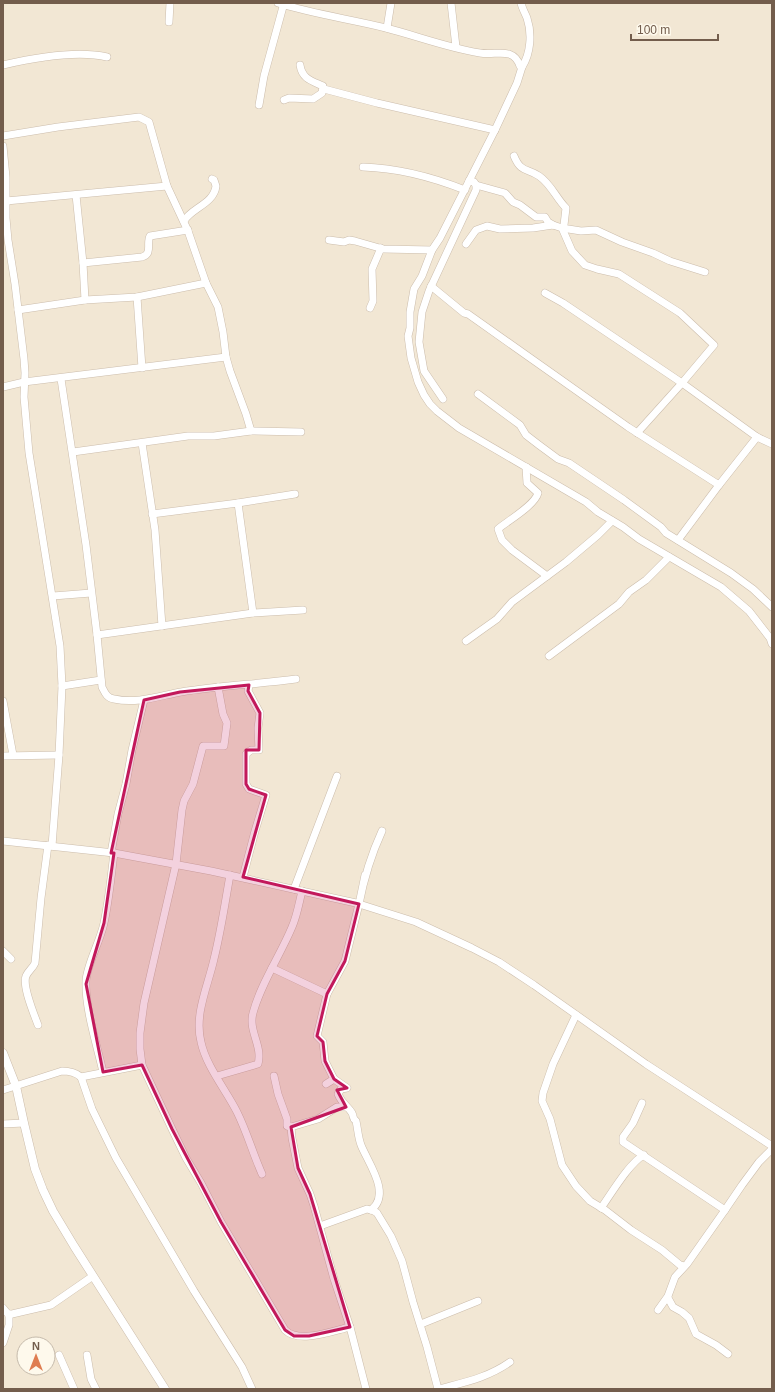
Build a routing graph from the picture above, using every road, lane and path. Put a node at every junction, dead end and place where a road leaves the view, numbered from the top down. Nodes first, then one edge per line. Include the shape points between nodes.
1 (170, 3) edge
2 (282, 3) edge
3 (391, 3) edge
4 (451, 3) edge
5 (521, 3) edge
6 (169, 22) dead end
7 (386, 28) junction
8 (456, 47) junction
9 (107, 57) dead end
10 (3, 65) edge
11 (300, 65) dead end
12 (522, 67) junction
13 (324, 89) junction
14 (284, 100) dead end
15 (259, 105) dead end
16 (495, 130) junction
17 (3, 136) edge
18 (3, 146) edge
19 (514, 156) dead end
20 (363, 167) dead end
21 (212, 179) dead end
22 (469, 181) junction
23 (476, 185) junction
24 (167, 186) junction
25 (465, 190) junction
26 (76, 195) junction
27 (6, 201) junction
28 (184, 221) junction
29 (553, 224) junction
30 (562, 228) junction
31 (188, 230) junction
32 (329, 240) dead end
33 (466, 244) dead end
34 (381, 248) junction
35 (432, 250) junction
36 (83, 263) junction
37 (705, 272) dead end
38 (206, 283) junction
39 (431, 286) junction
40 (545, 293) dead end
41 (136, 298) junction
42 (85, 300) junction
43 (370, 308) dead end
44 (18, 310) junction
45 (226, 357) junction
46 (142, 368) junction
47 (61, 378) junction
48 (24, 382) junction
49 (682, 383) junction
50 (3, 387) edge
51 (478, 394) dead end
52 (443, 399) dead end
53 (251, 431) junction
54 (301, 432) dead end
55 (637, 433) junction
56 (757, 437) junction
57 (142, 443) junction
58 (772, 444) edge
59 (73, 452) junction
60 (526, 467) junction
61 (719, 485) junction
62 (295, 494) dead end
63 (238, 503) junction
64 (152, 514) junction
65 (612, 521) junction
66 (678, 540) junction
67 (669, 557) junction
68 (547, 576) junction
69 (91, 593) junction
70 (53, 596) junction
71 (772, 607) edge
72 (303, 610) dead end
73 (253, 613) junction
74 (162, 626) junction
75 (98, 635) junction
76 (466, 641) dead end
77 (772, 644) edge
78 (549, 656) dead end
79 (296, 679) dead end
80 (101, 680) junction
81 (249, 685) junction
82 (62, 686) junction
83 (218, 687) junction
84 (144, 700) junction
85 (3, 701) edge
86 (13, 755) junction
87 (59, 755) junction
88 (3, 756) edge
89 (337, 776) dead end
90 (382, 831) dead end
91 (3, 841) edge
92 (50, 846) junction
93 (113, 853) junction
94 (176, 864) junction
95 (230, 875) junction
96 (243, 877) junction
97 (294, 889) junction
98 (302, 891) junction
99 (359, 904) junction
100 (3, 951) edge
101 (10, 959) dead end
102 (272, 968) junction
103 (327, 994) junction
104 (576, 1015) junction
105 (38, 1025) dead end
106 (3, 1053) edge
107 (142, 1065) junction
108 (103, 1072) junction
109 (217, 1076) junction
110 (274, 1076) dead end
111 (81, 1077) junction
112 (334, 1079) junction
113 (326, 1084) dead end
114 (16, 1086) junction
115 (3, 1090) edge
116 (642, 1103) dead end
117 (346, 1107) junction
118 (24, 1123) junction
119 (3, 1124) edge
120 (291, 1127) junction
121 (772, 1146) edge
122 (772, 1149) edge
123 (644, 1156) junction
124 (262, 1174) dead end
125 (601, 1208) junction
126 (371, 1210) junction
127 (725, 1210) junction
128 (320, 1226) junction
129 (684, 1266) junction
130 (93, 1276) junction
131 (668, 1298) junction
132 (478, 1301) dead end
133 (3, 1308) edge
134 (658, 1310) dead end
135 (9, 1314) junction
136 (421, 1324) junction
137 (350, 1327) junction
138 (3, 1343) edge
139 (728, 1354) dead end
140 (59, 1355) dead end
141 (87, 1355) dead end
142 (510, 1362) dead end
143 (74, 1389) edge
144 (96, 1389) edge
145 (164, 1389) edge
146 (252, 1389) edge
147 (366, 1389) edge
148 (438, 1389) edge

1 - 6 street
2 - 7 street
2 - 15 street
3 - 7 street
4 - 8 street
5 - 12 street via 529,33 529,52
7 - 8 street
8 - 12 street via 480,53 508,53 516,57
9 - 10 street via 67,56
11 - 13 street via 301,72 324,86
12 - 16 street
13 - 14 street via 313,99
13 - 16 street
16 - 22 street
17 - 24 street via 142,118 149,122
18 - 27 street
19 - 30 street via 523,170 539,176 552,189 566,208
20 - 25 street via 412,173
21 - 28 street via 216,186 213,195
22 - 23 street
22 - 25 street
23 - 29 street via 504,193 513,202 536,216 545,217
23 - 39 street via 476,190
24 - 26 street
24 - 28 street
25 - 35 street
26 - 27 street
26 - 36 street
27 - 44 street via 8,240
28 - 31 street
29 - 30 street
29 - 33 street via 533,228 500,229 487,226 476,230
30 - 37 street via 596,230 670,262
30 - 49 street via 572,251 585,265 619,274 680,313 714,345
31 - 36 street via 150,236 146,256
31 - 38 street
32 - 34 street via 355,240
34 - 35 street
34 - 43 street via 372,269 373,301
35 - 60 street via 414,289 410,312 408,340 412,366 418,382 426,400 437,411 460,428
36 - 42 street
38 - 41 street
38 - 45 street via 215,298 220,314
39 - 52 street via 422,312 419,342 424,371
39 - 55 street via 464,313
40 - 49 street
41 - 42 street
41 - 46 street
42 - 44 street
44 - 48 street
45 - 46 street
45 - 53 street
46 - 47 street
47 - 48 street
47 - 59 street
48 - 50 street
48 - 70 street via 29,453
49 - 55 street
49 - 56 street
51 - 66 street via 520,425 526,435 558,459 624,500
53 - 54 street
53 - 57 street
55 - 61 street
56 - 58 street
56 - 61 street
57 - 59 street
57 - 64 street
59 - 69 street
60 - 65 street via 586,502
60 - 68 street via 527,483 538,493 537,498 498,529 502,540 512,550
61 - 66 street
62 - 63 street
63 - 64 street
63 - 73 street
64 - 74 street
65 - 67 street
65 - 68 street via 593,540
66 - 71 street via 731,573
67 - 77 street via 720,587 749,611
67 - 78 street via 619,604
68 - 76 street via 512,602 497,619
69 - 70 street
69 - 75 street
70 - 82 street via 60,639
72 - 73 street
73 - 74 street
74 - 75 street
75 - 80 street
79 - 81 street
80 - 82 street
80 - 84 street via 104,692 112,699
81 - 83 street
81 - 96 street via 248,691 260,713 259,750 250,750 246,754 246,784 249,789 266,795
82 - 87 street
83 - 84 street
83 - 94 street via 227,723 224,746 203,746 193,784 184,801
84 - 93 street via 118,814
85 - 86 street
86 - 87 street
86 - 88 street
87 - 92 street
89 - 97 street
90 - 99 street via 365,875
91 - 92 street
92 - 93 street
92 - 105 street via 41,898 36,958 25,983
93 - 94 street
93 - 108 street via 104,923 86,984 92,1027
94 - 95 street
94 - 107 street via 144,1003 140,1033
95 - 96 street
95 - 109 street via 199,1024 201,1043
96 - 97 street
97 - 98 street
98 - 99 street
98 - 102 street via 293,926
99 - 103 street via 345,961
99 - 104 street via 416,922 472,948 499,962
100 - 101 street
102 - 103 street
102 - 109 street via 252,1014 252,1028 260,1052 258,1064
103 - 112 street via 317,1036 324,1042 325,1061
104 - 121 street
104 - 125 street via 553,1064 542,1101 550,1119 562,1165 588,1200
106 - 114 street
107 - 108 street
107 - 137 street via 221,1222 284,1330 294,1336 310,1336
108 - 111 street
109 - 124 street via 246,1131
110 - 120 street via 287,1126
111 - 114 street via 72,1072 62,1071
111 - 146 street via 92,1109 116,1158 242,1367
112 - 113 street
112 - 117 street via 347,1088 341,1089 338,1094
114 - 115 street
114 - 118 street
116 - 123 street via 623,1142
117 - 120 street via 337,1108 318,1119
117 - 126 street via 356,1121 361,1146 379,1185 380,1198
118 - 119 street
118 - 130 street via 43,1190
120 - 128 street via 298,1168
122 - 127 street via 759,1162
123 - 125 street via 632,1165
123 - 127 street
125 - 129 street
126 - 128 street via 367,1209
126 - 136 street via 377,1213 402,1261
127 - 129 street
128 - 137 street
129 - 131 street via 675,1277
130 - 135 street via 51,1305
130 - 145 street
131 - 134 street
131 - 139 street via 673,1308 689,1318 696,1334
132 - 136 street
133 - 135 street
135 - 138 street via 9,1325
136 - 148 street
137 - 147 street
140 - 143 street
141 - 144 street via 91,1379
142 - 148 street via 482,1378

